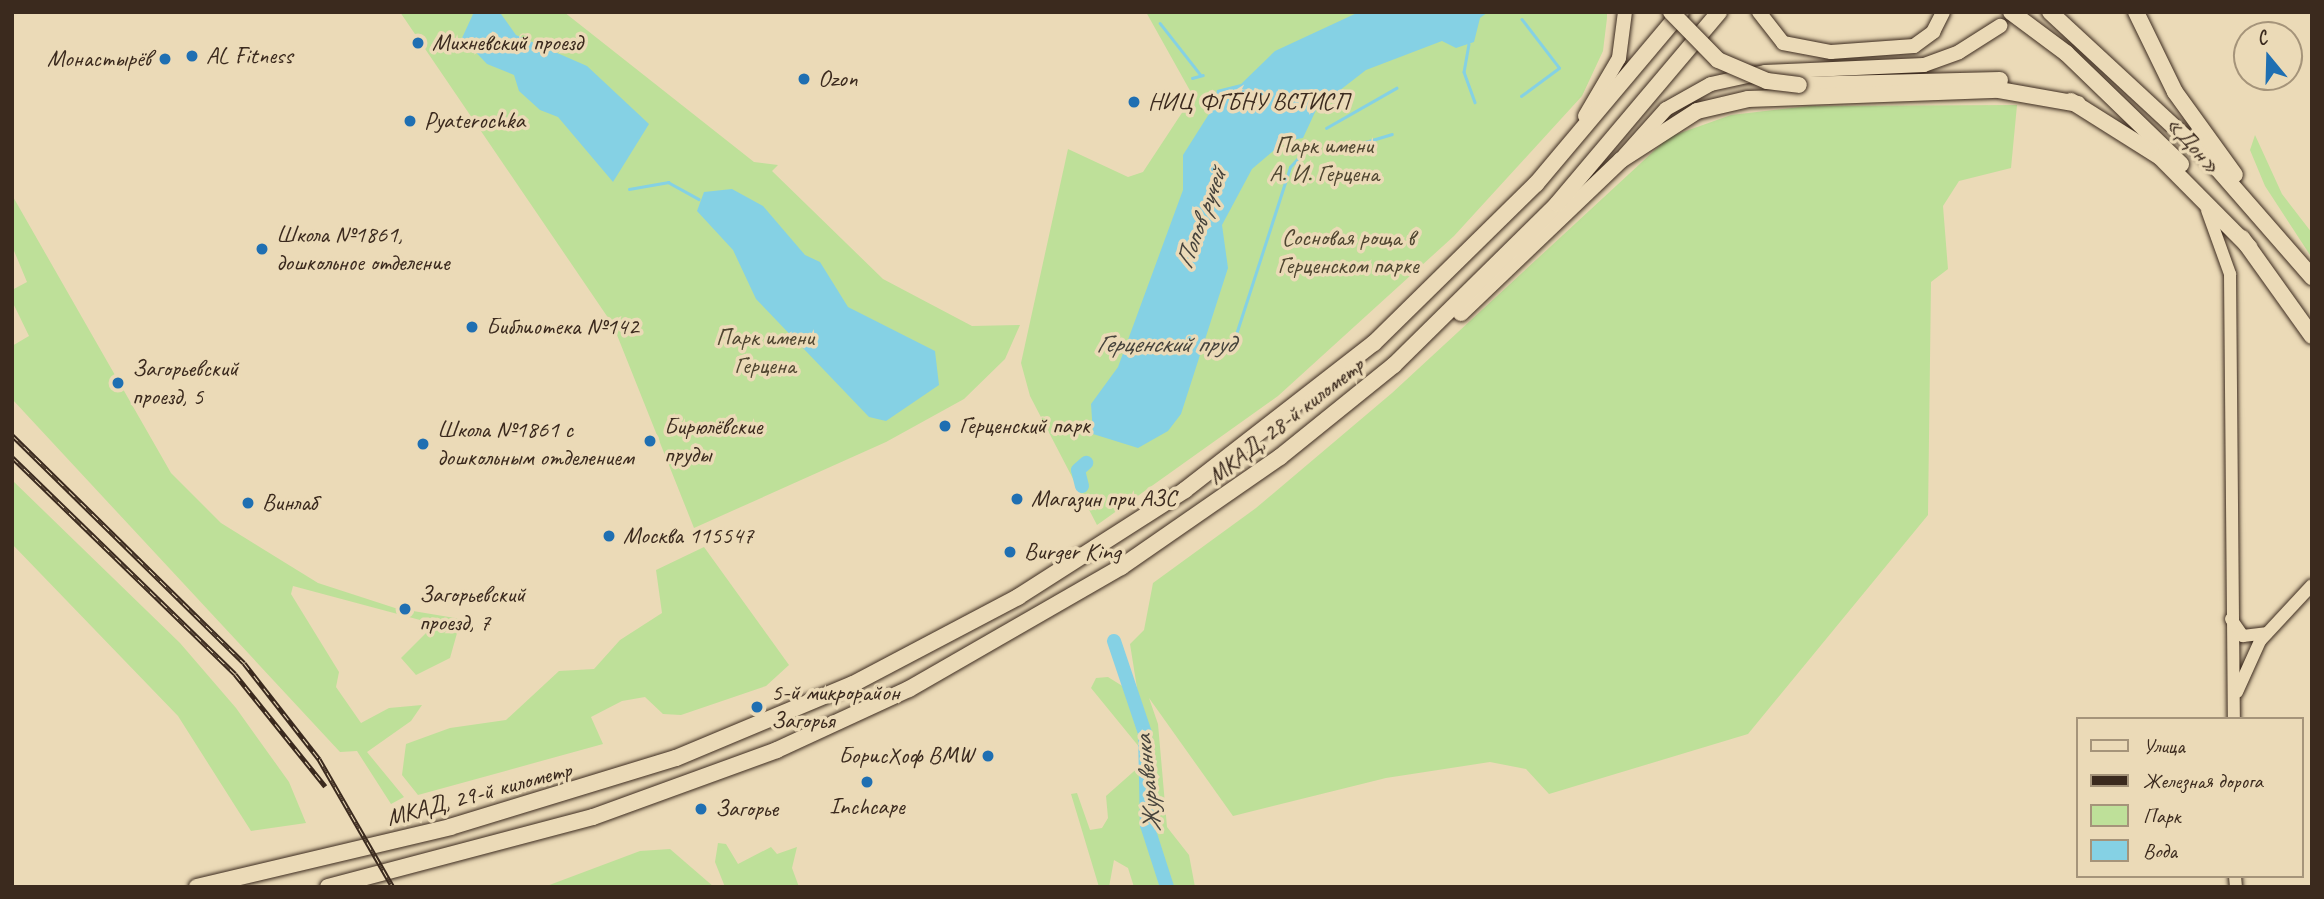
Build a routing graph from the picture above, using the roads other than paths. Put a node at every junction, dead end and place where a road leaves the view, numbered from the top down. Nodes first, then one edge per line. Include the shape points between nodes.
1 (1625, 12) edge
2 (1671, 12) edge
3 (1681, 12) edge
4 (1719, 12) edge
5 (1759, 12) edge
6 (1943, 12) edge
7 (2011, 12) edge
8 (2050, 12) edge
9 (2136, 12) edge
10 (2000, 26) dead end
11 (1625, 83) junction
12 (2078, 104) junction
13 (1621, 160) junction
14 (1536, 184) junction
15 (2193, 190) junction
16 (2262, 214) junction
17 (2249, 247) junction
18 (2312, 277) edge
19 (2312, 336) edge
20 (1357, 397) junction
21 (2312, 585) edge
22 (2231, 618) junction
23 (2268, 631) junction
24 (2232, 652) junction
25 (2242, 675) junction
26 (2234, 714) edge
27 (766, 723) joint
28 (197, 887) edge
29 (328, 887) edge

1 - 14 main road via 1613,73
2 - 11 highway
2 - 12 highway, bridge via 1718,60 1767,81 1799,85 1986,79 2051,91
3 - 11 highway, МКАД, 28-й километр
4 - 20 highway, МКАД, 28-й километр via 1525,238
5 - 6 main road via 1783,43 1858,52 1914,46
7 - 17 highway, «Дон» via 2155,135
8 - 16 highway, «Дон»
9 - 16 highway via 2175,92
10 - 13 main road via 1959,52 1915,66 1765,72 1711,84 1665,109
11 - 14 highway, МКАД, 28-й километр
12 - 13 highway via 1998,89 1748,99 1673,121
12 - 15 highway via 2129,132
13 - 20 highway via 1498,284
14 - 27 highway, МКАД, 28-й километр via 1374,343 1185,490 1008,602
15 - 17 highway
15 - 22 main road via 2220,234 2230,274
16 - 18 highway, «Дон»
17 - 19 highway, «Дон»
20 - 29 highway, МКАД, 28-й километр via 1202,514 1080,593 909,689 777,750 593,817
21 - 23 main road
22 - 23 main road via 2243,636
22 - 24 main road
23 - 25 main road
24 - 25 main road via 2242,656
24 - 26 main road
25 - 26 main road
27 - 28 highway, МКАД, 29-й километр via 539,802

